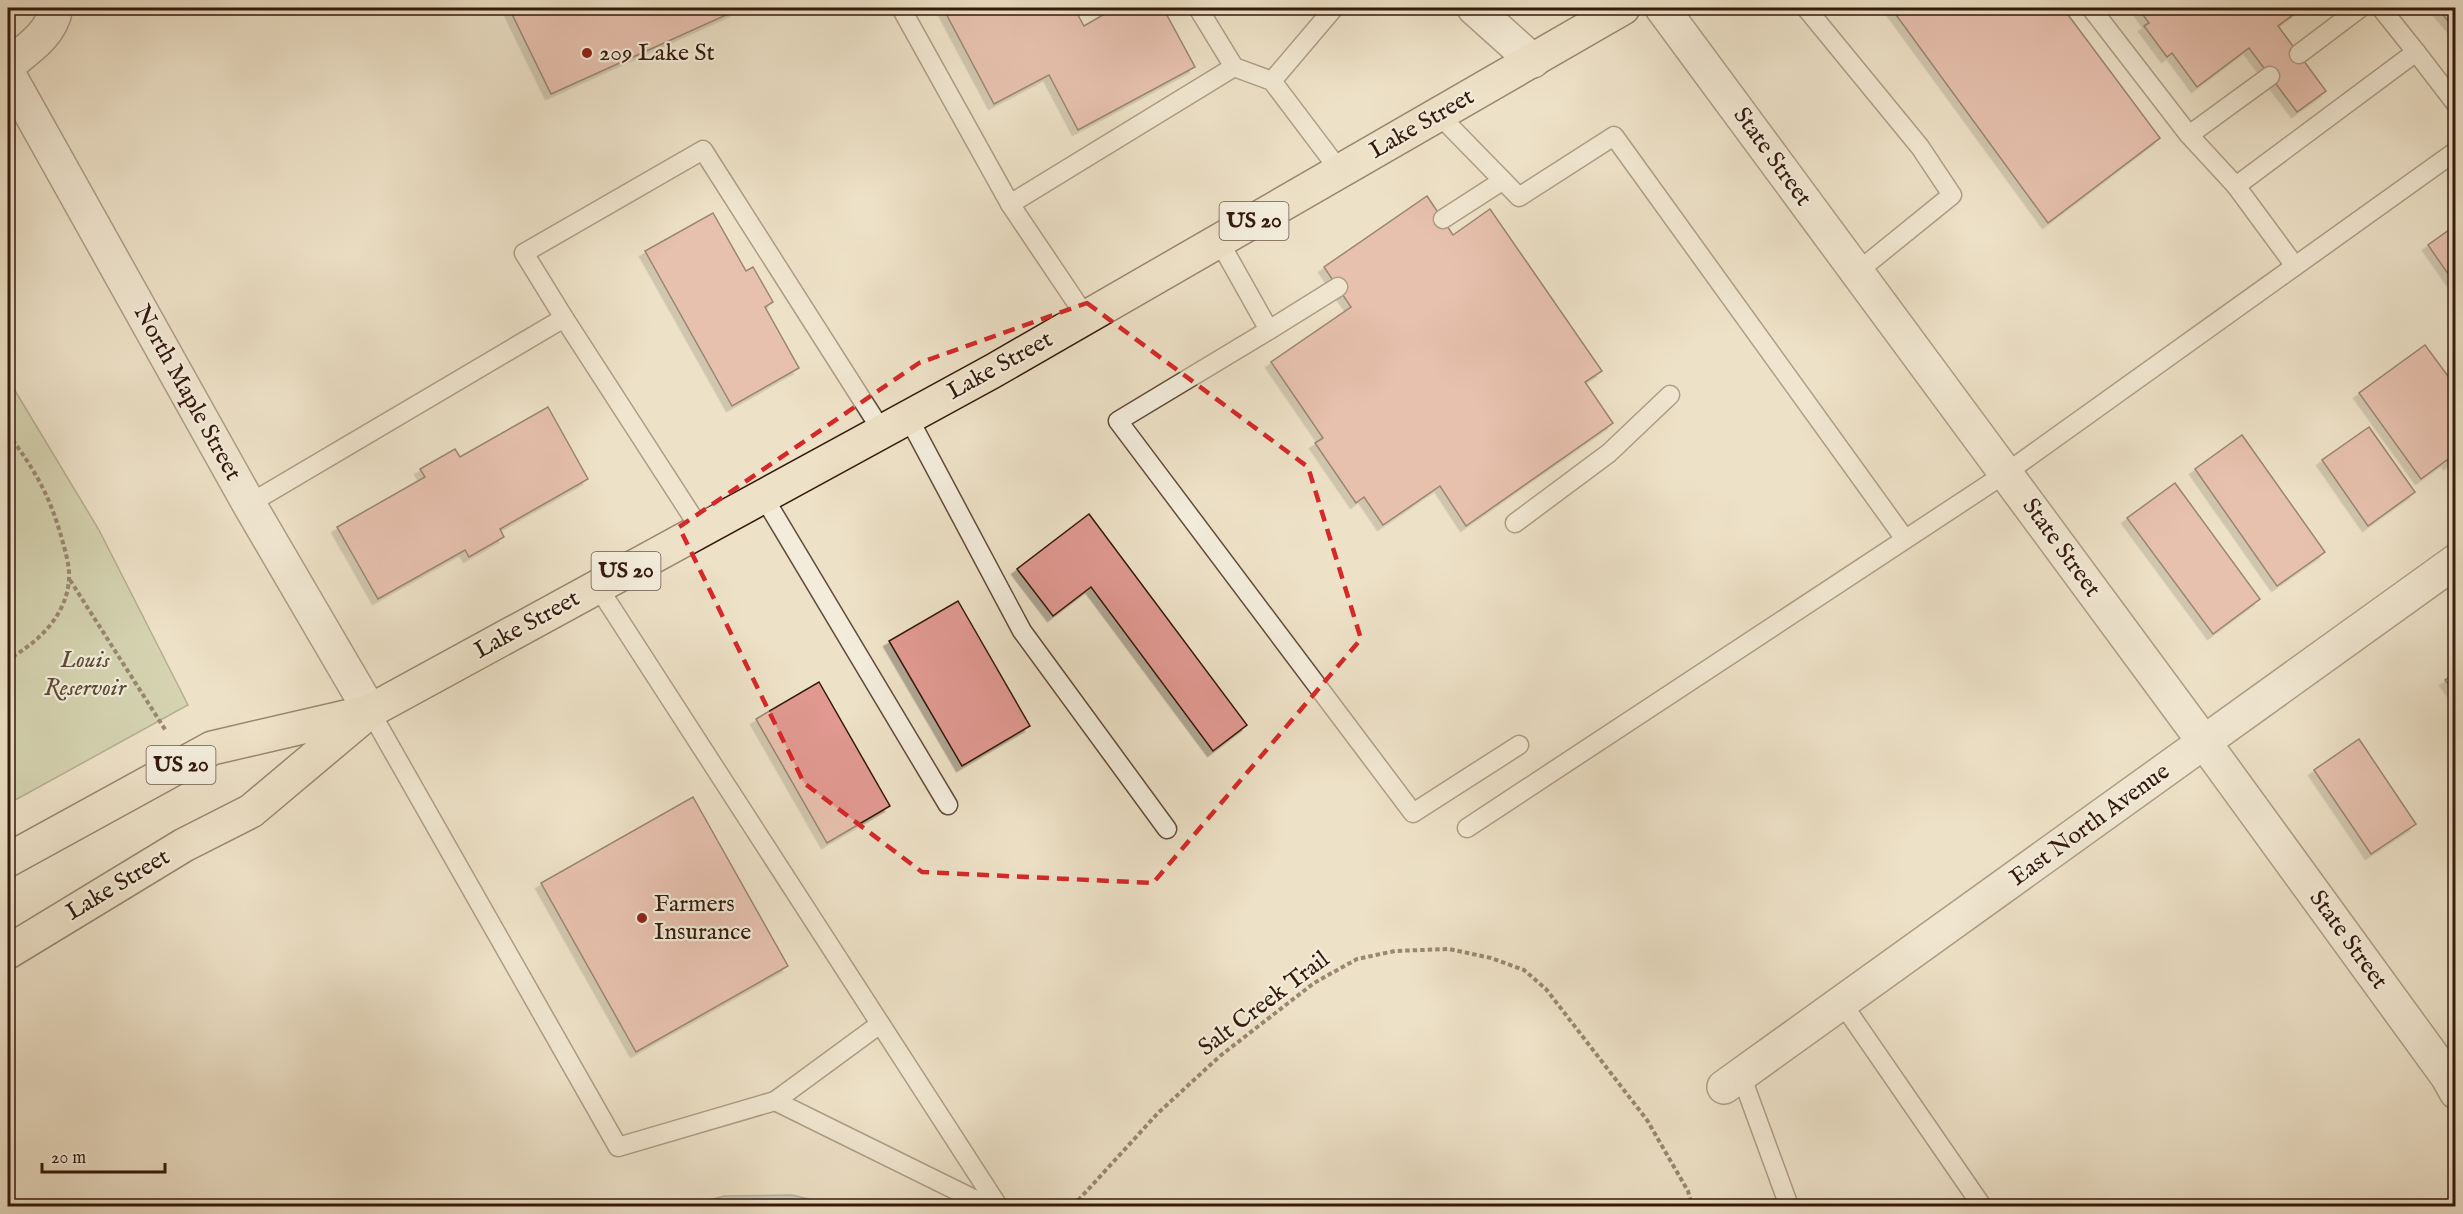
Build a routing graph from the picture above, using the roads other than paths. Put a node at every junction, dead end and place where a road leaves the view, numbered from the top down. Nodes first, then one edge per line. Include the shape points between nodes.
1 (56, 8) edge
2 (901, 8) edge
3 (1198, 8) edge
4 (1334, 8) edge
5 (1474, 8) edge
6 (1623, 8) edge
7 (1662, 8) edge
8 (1806, 8) edge
9 (2091, 8) edge
10 (2360, 8) edge
11 (2381, 8) edge
12 (2416, 52) junction
13 (2299, 54) dead end
14 (1533, 61) junction
15 (8, 65) edge
16 (1234, 67) junction
17 (8, 73) edge
18 (2270, 76) dead end
19 (1272, 81) junction
20 (2456, 104) edge
21 (1439, 115) junction
22 (2189, 135) junction
23 (2456, 151) edge
24 (1340, 171) junction
25 (1502, 181) junction
26 (2236, 186) junction
27 (1010, 204) junction
28 (1443, 219) dead end
29 (1219, 241) junction
30 (2295, 266) junction
31 (1857, 272) junction
32 (1338, 287) dead end
33 (1086, 317) junction
34 (564, 318) junction
35 (1269, 330) junction
36 (1670, 395) dead end
37 (895, 424) junction
38 (2006, 473) junction
39 (763, 496) junction
40 (249, 504) junction
41 (1515, 523) dead end
42 (701, 530) junction
43 (1905, 539) junction
44 (2456, 561) edge
45 (598, 587) junction
46 (370, 711) junction
47 (2204, 742) junction
48 (1519, 746) dead end
49 (948, 805) dead end
50 (1467, 828) dead end
51 (1167, 829) dead end
52 (8, 860) edge
53 (8, 952) edge
54 (1842, 1004) junction
55 (880, 1024) junction
56 (1733, 1081) joint
57 (2455, 1091) edge
58 (775, 1101) junction
59 (988, 1206) edge
60 (998, 1206) edge
61 (1789, 1206) edge
62 (1982, 1206) edge

1 - 15 street via 51,25 39,41
2 - 27 lane
3 - 16 lane
4 - 19 lane
5 - 14 street
6 - 14 main road, Lake Street / US 20
7 - 31 street, State Street
8 - 31 lane via 1920,147 1952,195
9 - 22 lane
10 - 13 lane
11 - 12 lane
12 - 20 lane
12 - 26 lane
14 - 21 main road, Lake Street / US 20
16 - 19 lane
16 - 27 lane
17 - 40 street, North Maple Street
18 - 22 lane
19 - 24 lane
21 - 24 main road, Lake Street / US 20
21 - 25 lane
22 - 26 lane
23 - 30 lane
24 - 29 main road, Lake Street / US 20
25 - 28 lane
25 - 43 lane via 1519,197 1614,136
26 - 30 lane
27 - 33 lane
29 - 33 main road, Lake Street / US 20
29 - 35 lane
30 - 38 lane
31 - 38 street, State Street
32 - 35 lane
33 - 37 main road, Lake Street / US 20
34 - 37 lane via 524,253 703,150
34 - 40 lane
34 - 42 lane
35 - 48 lane via 1118,421 1413,813
36 - 41 lane via 1609,453
37 - 39 main road, Lake Street / US 20
37 - 51 lane via 1022,631
38 - 43 lane
38 - 47 street, State Street
39 - 42 main road, Lake Street / US 20
39 - 49 lane
40 - 46 street, North Maple Street
42 - 45 main road, Lake Street / US 20
43 - 50 lane
44 - 47 street, East North Avenue
45 - 46 main road, Lake Street / US 20
45 - 55 lane
46 - 52 main road, Lake Street / US 20 via 212,748
46 - 53 main road, Lake Street / US 20 via 251,811 184,845
46 - 58 lane via 618,1147
47 - 54 street, East North Avenue
47 - 57 street, State Street
54 - 56 street, East North Avenue
54 - 62 lane
55 - 58 lane
55 - 60 lane
56 - 61 lane
58 - 59 lane

